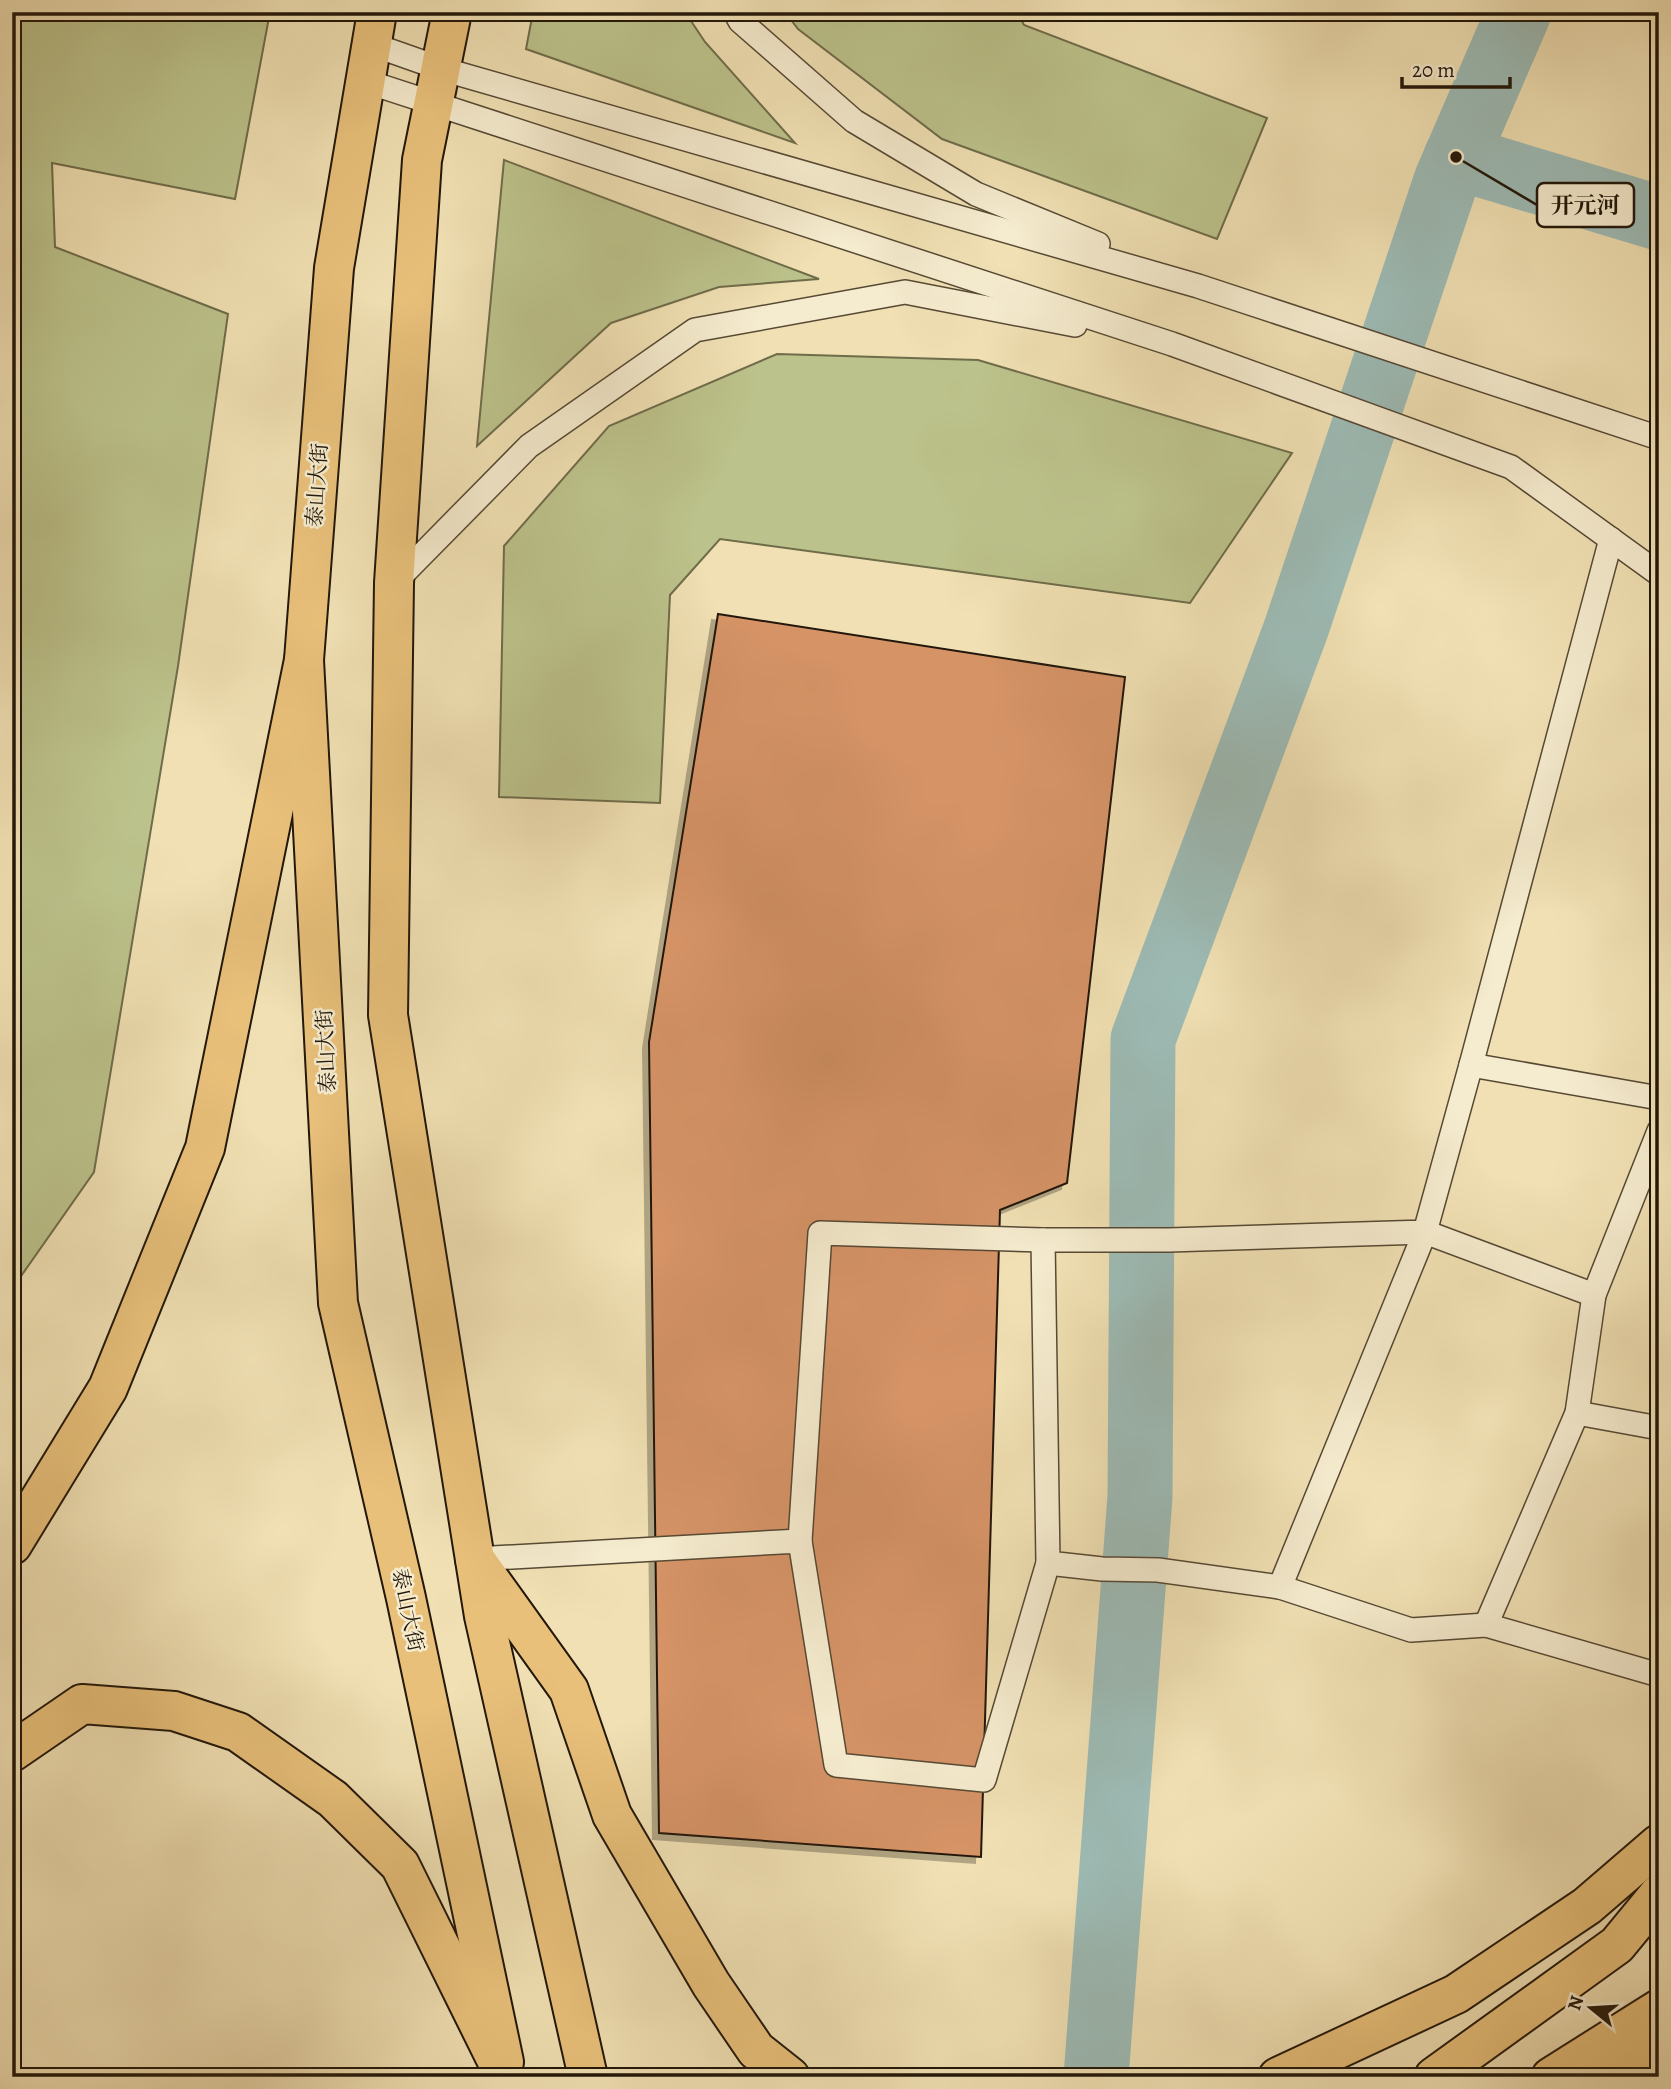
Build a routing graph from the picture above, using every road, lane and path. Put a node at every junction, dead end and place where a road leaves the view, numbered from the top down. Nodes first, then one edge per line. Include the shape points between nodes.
1 (452, 12) edge
2 (735, 12) edge
3 (374, 28) edge
4 (365, 81) junction
5 (438, 86) junction
6 (1198, 286) junction
7 (1172, 344) junction
8 (1659, 438) edge
9 (1611, 539) junction
10 (1659, 574) edge
11 (394, 583) junction
12 (304, 660) junction
13 (1471, 1065) junction
14 (1659, 1098) edge
15 (1659, 1130) edge
16 (1424, 1232) junction
17 (1043, 1240) junction
18 (1594, 1295) junction
19 (1577, 1413) junction
20 (1659, 1428) edge
21 (800, 1541) junction
22 (12, 1545) edge
23 (475, 1559) junction
24 (1048, 1563) junction
25 (1280, 1587) junction
26 (1486, 1625) junction
27 (1659, 1675) edge
28 (12, 1752) edge
29 (1659, 1844) edge
30 (1659, 1894) edge
31 (1659, 2009) edge
32 (1659, 2044) edge
33 (506, 2077) edge
34 (588, 2077) edge
35 (790, 2077) edge
36 (1278, 2077) edge
37 (1434, 2077) edge
38 (1550, 2077) edge
39 (1618, 2077) edge

1 - 5 main road
2 - 6 lane via 854,121 976,194
3 - 4 main road, 泰山大街
3 - 5 lane
4 - 5 lane
4 - 12 main road, 泰山大街 via 334,268
5 - 6 lane
5 - 7 lane
5 - 11 main road via 422,160
6 - 8 lane
7 - 9 lane via 1511,467
7 - 11 lane via 905,292 695,330 529,446
9 - 10 lane
9 - 13 lane
11 - 23 main road via 388,1015
12 - 22 main road via 205,1148 108,1388
12 - 33 main road, 泰山大街 via 338,1303
13 - 14 lane
13 - 16 lane
15 - 18 lane
16 - 17 lane
16 - 18 lane
16 - 25 lane
17 - 21 lane via 820,1233
17 - 24 lane
18 - 19 lane
19 - 20 lane
19 - 26 lane
21 - 23 lane
21 - 24 lane via 836,1765 984,1780
23 - 34 main road
23 - 35 main road via 569,1690 612,1815 711,1984 756,2050
24 - 25 lane via 1158,1570
25 - 26 lane via 1411,1630
26 - 27 lane
28 - 33 main road via 82,1704 174,1711 238,1732 332,1799 400,1865
29 - 36 main road via 1587,1906 1456,1994
30 - 37 main road via 1617,1945
31 - 38 main road
32 - 39 main road

